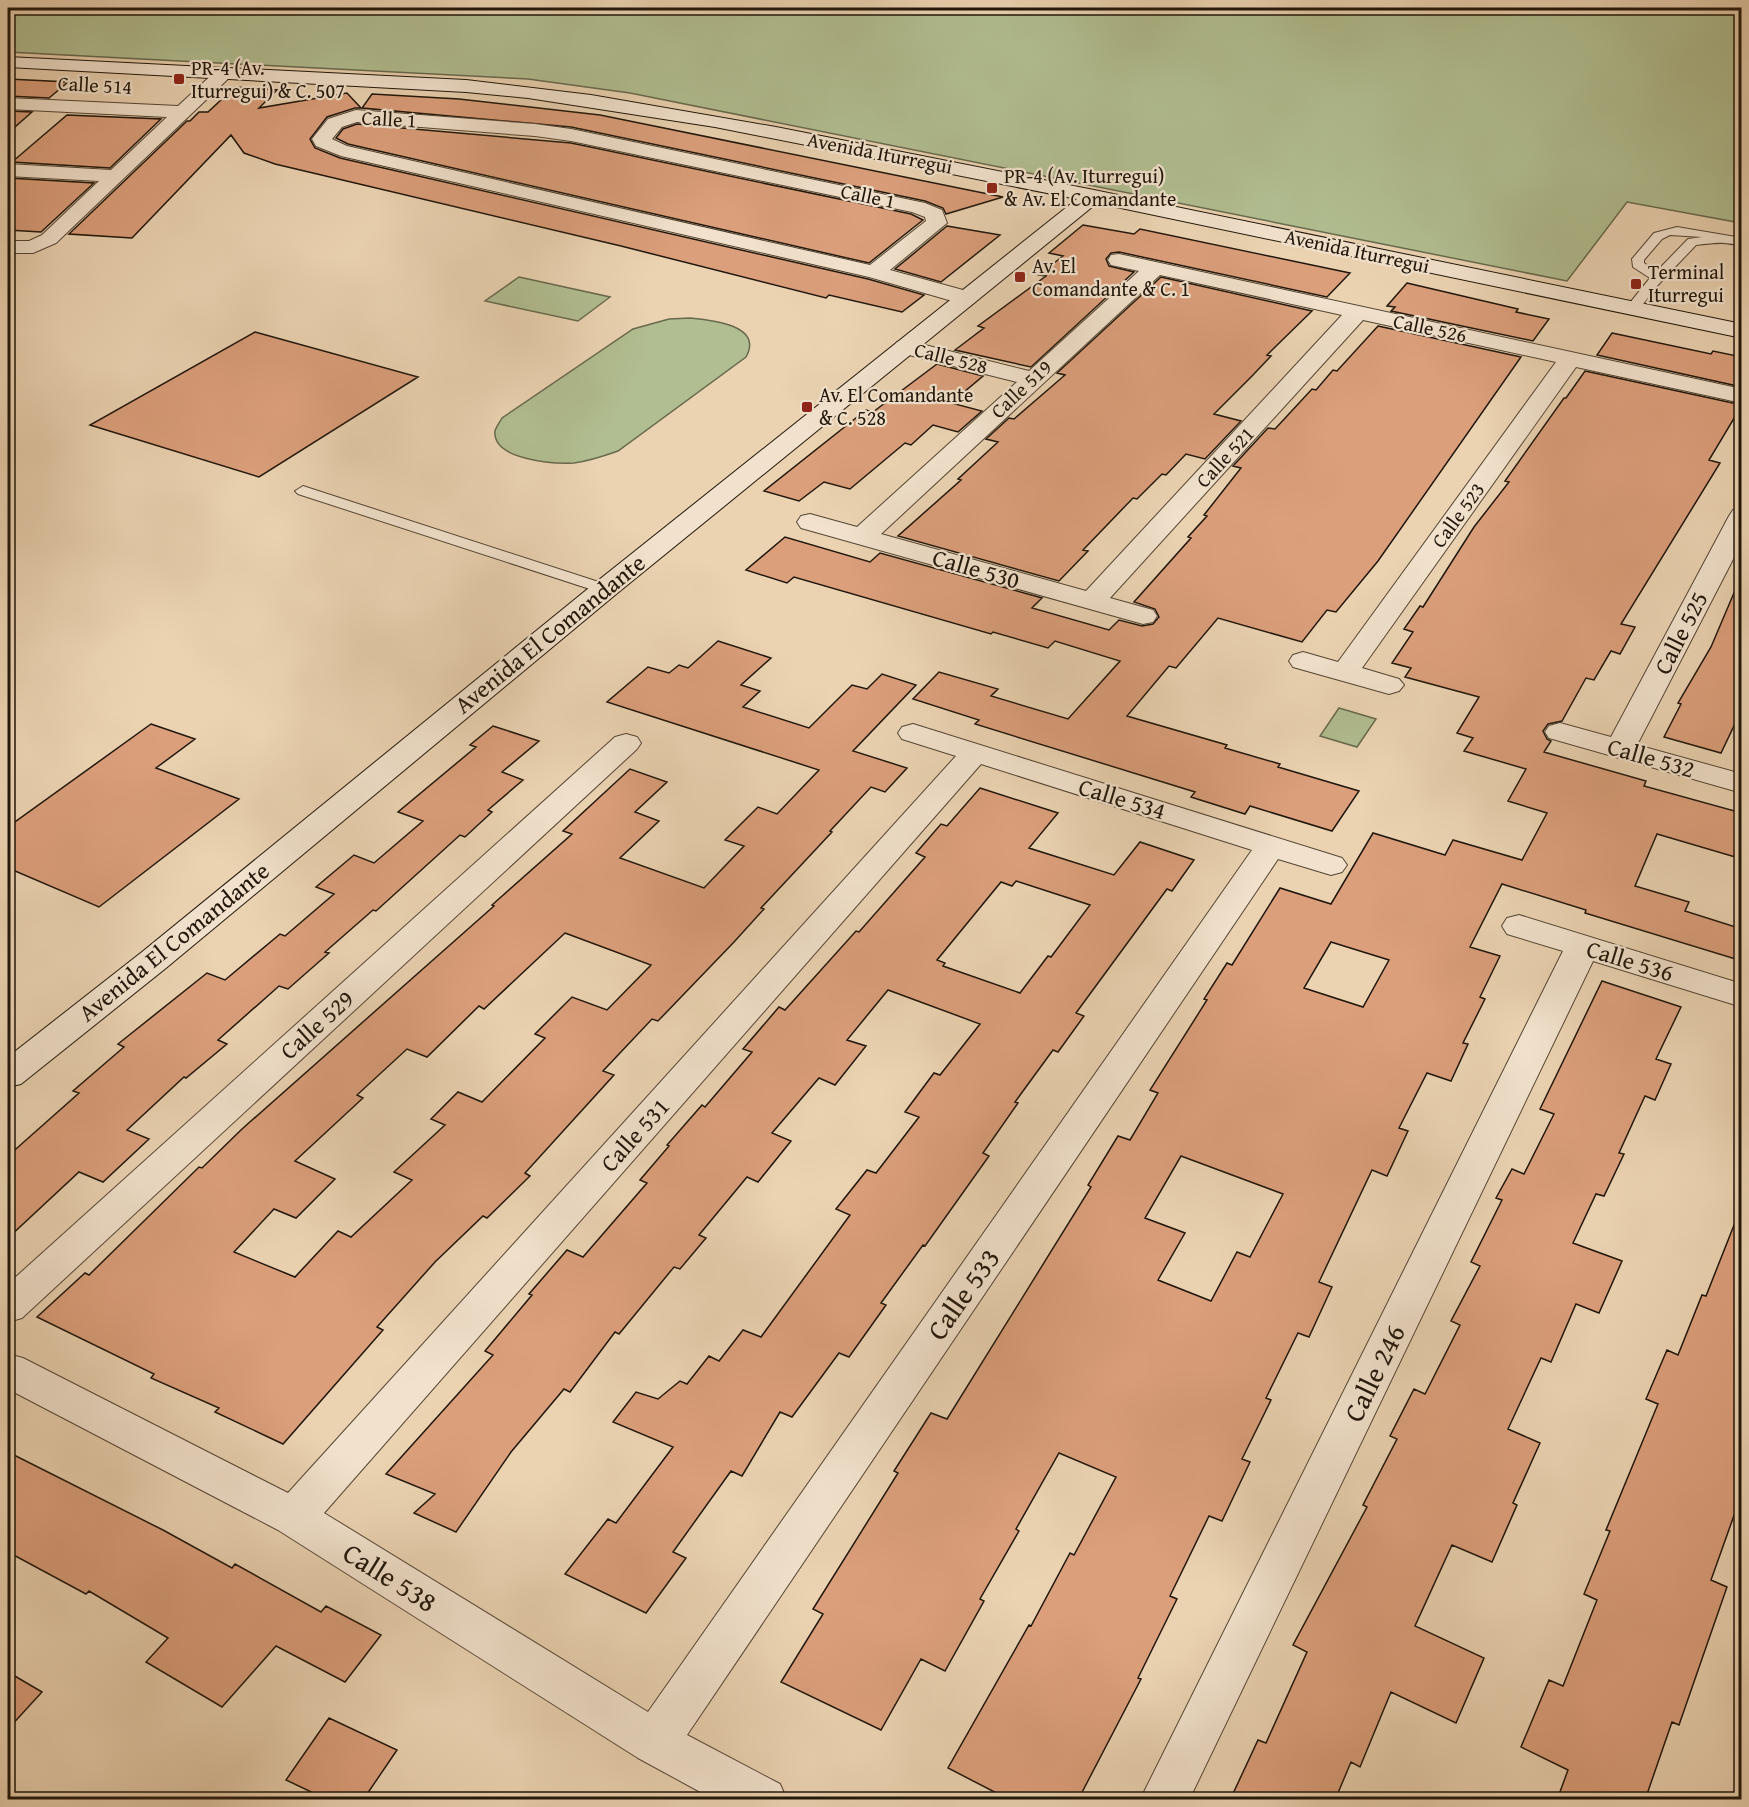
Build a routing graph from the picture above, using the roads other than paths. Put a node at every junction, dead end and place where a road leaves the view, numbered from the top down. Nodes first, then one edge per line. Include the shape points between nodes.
1 (8, 62) edge
2 (224, 73) junction
3 (8, 103) edge
4 (181, 112) junction
5 (8, 170) edge
6 (117, 176) junction
7 (1094, 196) junction
8 (1742, 242) edge
9 (8, 248) edge
10 (1119, 260) dead end
11 (1155, 268) junction
12 (874, 272) junction
13 (1657, 277) junction
14 (966, 298) junction
15 (1632, 309) junction
16 (1358, 312) junction
17 (1742, 332) edge
18 (905, 347) junction
19 (1571, 358) junction
20 (1032, 379) junction
21 (1742, 396) edge
22 (303, 491) dead end
23 (1742, 516) edge
24 (810, 522) dead end
25 (862, 537) junction
26 (604, 589) junction
27 (1092, 601) junction
28 (1143, 616) dead end
29 (1303, 661) dead end
30 (1345, 672) junction
31 (1389, 684) dead end
32 (1560, 732) dead end
33 (912, 733) dead end
34 (626, 743) dead end
35 (1620, 749) junction
36 (975, 753) junction
37 (1742, 784) edge
38 (1272, 846) junction
39 (1331, 865) dead end
40 (1519, 926) dead end
41 (1582, 946) junction
42 (1742, 996) edge
43 (8, 1075) edge
44 (8, 1307) edge
45 (8, 1371) edge
46 (294, 1517) junction
47 (656, 1742) junction
48 (763, 1800) edge
49 (1164, 1800) edge

1 - 2 street, Avenida Iturregui
2 - 4 street
2 - 7 street, Avenida Iturregui via 466,86 603,101
3 - 4 street, Calle 514
4 - 6 street
5 - 6 street
6 - 9 street via 50,239 33,247
7 - 14 street, Avenida El Comandante
7 - 15 street, Avenida Iturregui
8 - 13 lane via 1692,242
8 - 13 lane via 1677,231 1658,236 1638,259 1638,264
10 - 11 street, Calle 526
11 - 16 street, Calle 526
11 - 20 street, Calle 519
12 - 12 street, Calle 1 via 341,150 322,139 335,123 356,116 535,130 906,204 935,214 937,223
12 - 14 street, Calle 1
13 - 15 lane
14 - 18 street, Avenida El Comandante
15 - 17 street, Avenida Iturregui
16 - 19 street, Calle 526
16 - 27 street, Calle 521
18 - 20 street, Calle 528
18 - 26 street, Avenida El Comandante
19 - 21 street, Calle 526
19 - 30 street, Calle 523
20 - 25 street, Calle 519
22 - 26 lane
23 - 35 street, Calle 525
24 - 25 street, Calle 530
25 - 27 street, Calle 530
26 - 43 street, Avenida El Comandante via 154,960
27 - 28 street, Calle 530
29 - 30 street
30 - 31 street
32 - 35 street, Calle 532
33 - 36 street, Calle 534
34 - 44 street, Calle 529
35 - 37 street, Calle 532
36 - 38 street, Calle 534
36 - 46 street, Calle 531
38 - 39 street, Calle 534
38 - 47 street, Calle 533
40 - 41 street, Calle 536
41 - 42 street, Calle 536
41 - 49 street, Calle 246
45 - 46 street, Calle 538
46 - 47 street, Calle 538
47 - 48 street, Calle 538

